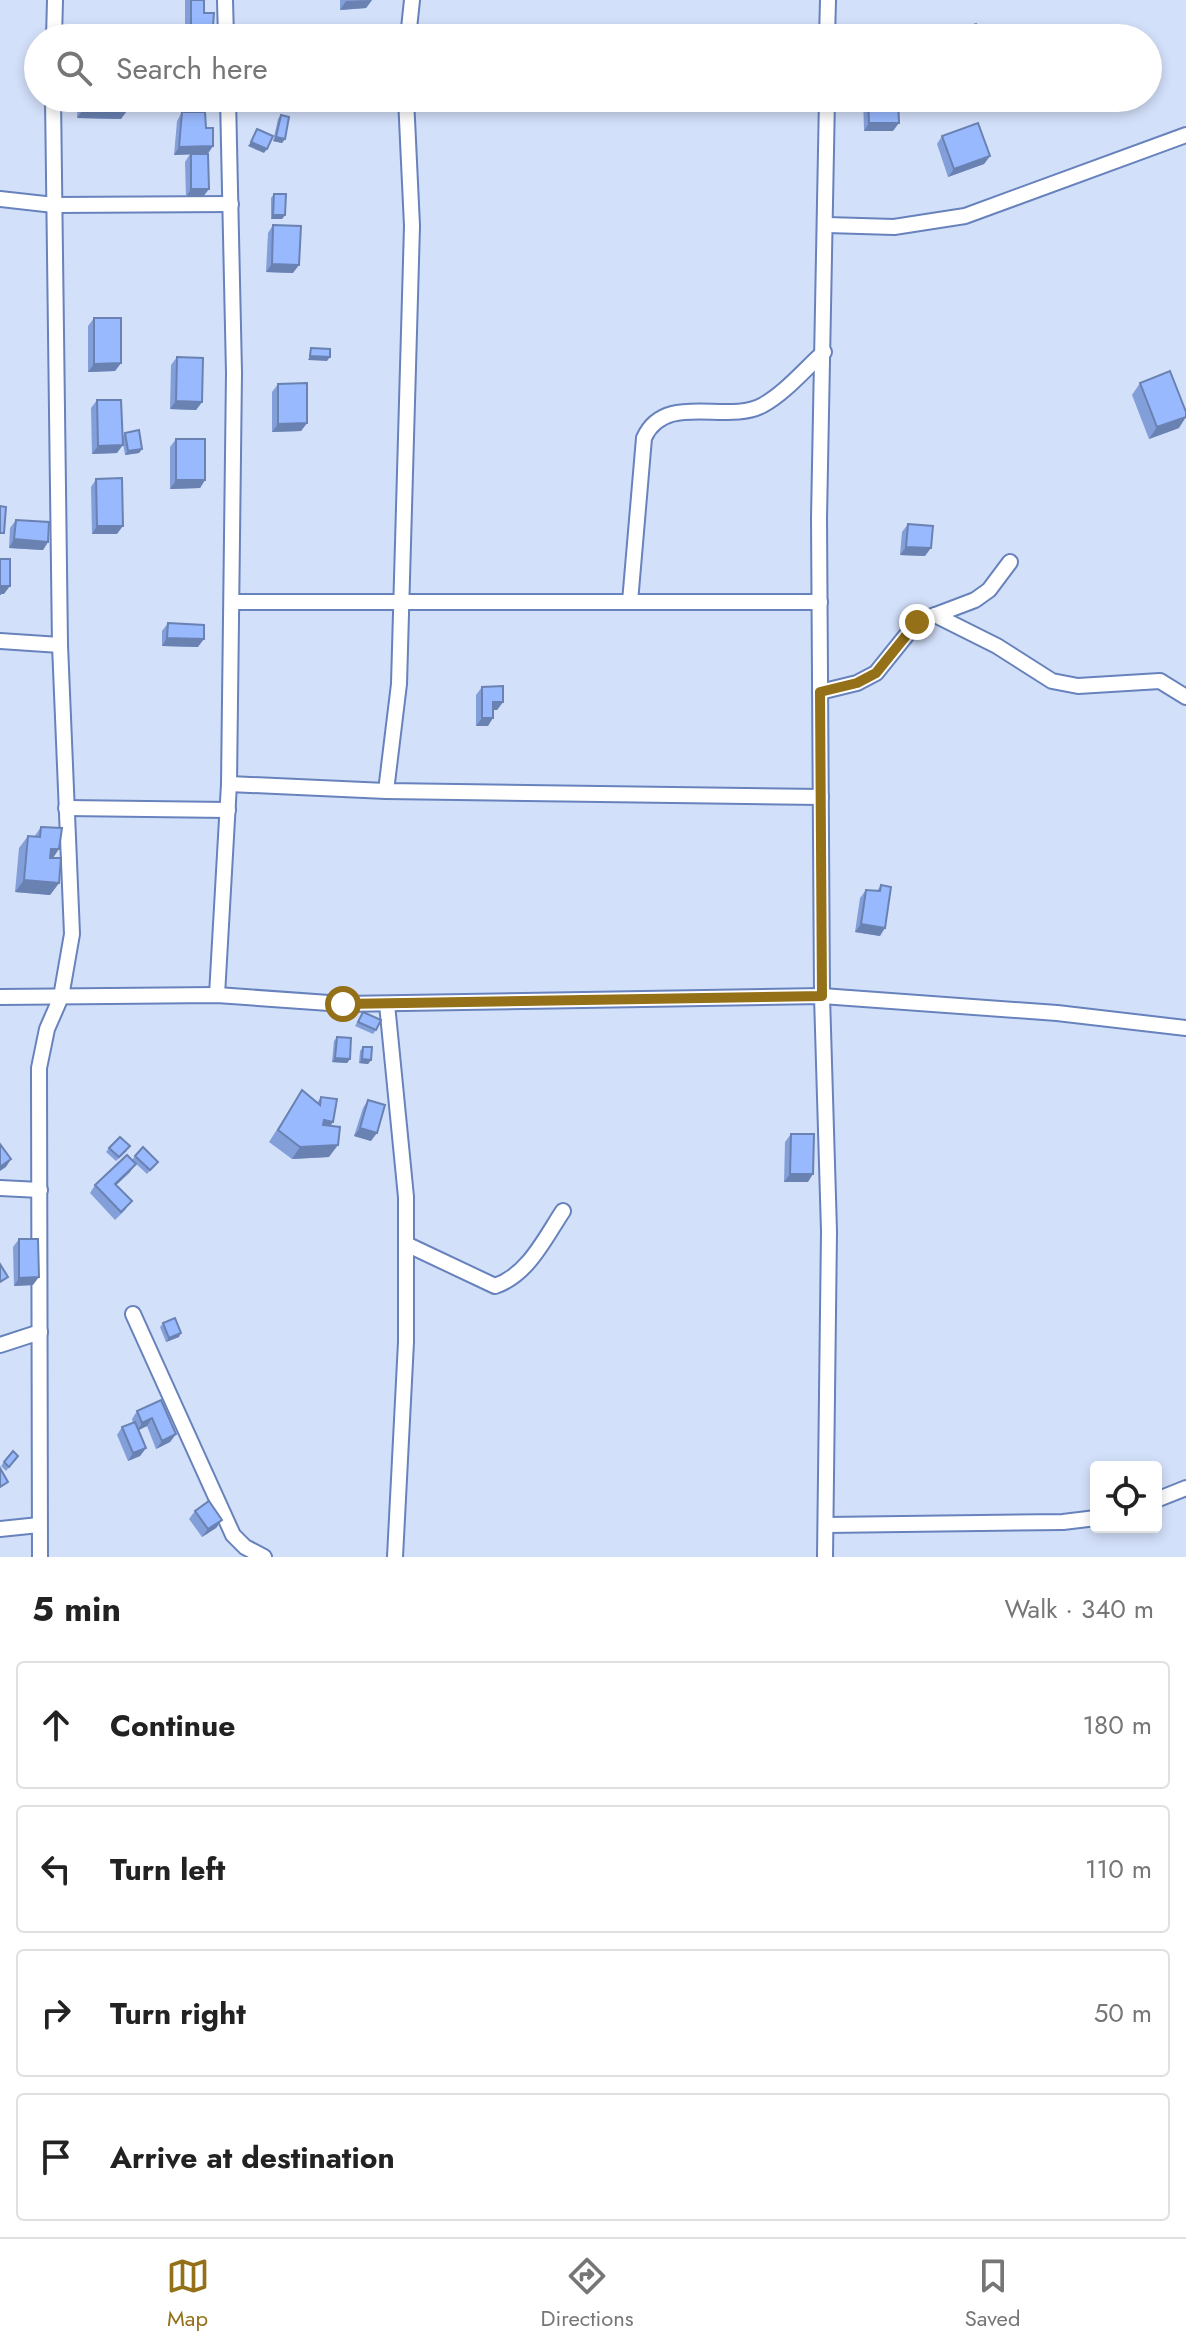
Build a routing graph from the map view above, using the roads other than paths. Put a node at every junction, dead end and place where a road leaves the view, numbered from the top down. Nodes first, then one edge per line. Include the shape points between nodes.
1 (55, 0) edge
2 (225, 0) edge
3 (412, 0) edge
4 (828, 0) edge
5 (54, 24) edge
6 (226, 24) edge
7 (409, 24) edge
8 (827, 24) edge
9 (53, 112) edge
10 (228, 112) edge
11 (407, 112) edge
12 (827, 112) edge
13 (1186, 135) edge
14 (0, 199) edge
15 (231, 204) junction
16 (54, 205) junction
17 (827, 225) junction
18 (824, 352) junction
19 (1010, 562) dead end
20 (232, 602) junction
21 (400, 602) junction
22 (630, 602) junction
23 (820, 602) junction
24 (935, 615) junction
25 (0, 641) edge
26 (60, 645) junction
27 (820, 692) junction
28 (1186, 697) edge
29 (229, 784) junction
30 (386, 791) junction
31 (821, 797) junction
32 (66, 808) junction
33 (228, 810) junction
34 (217, 995) junction
35 (822, 996) junction
36 (0, 997) edge
37 (61, 997) junction
38 (387, 1004) junction
39 (1186, 1028) edge
40 (0, 1188) edge
41 (40, 1190) junction
42 (563, 1211) dead end
43 (406, 1244) junction
44 (133, 1314) dead end
45 (40, 1332) junction
46 (0, 1345) edge
47 (1186, 1488) edge
48 (1162, 1498) edge
49 (1090, 1519) edge
50 (39, 1525) junction
51 (826, 1525) junction
52 (0, 1529) edge
53 (40, 1557) edge
54 (264, 1557) edge
55 (395, 1557) edge
56 (825, 1557) edge

1 - 5 street
2 - 6 street
3 - 7 street
4 - 8 street
9 - 16 street
10 - 15 street
11 - 21 street via 412,226
12 - 17 street
13 - 17 street via 965,216 894,227
14 - 16 street
15 - 16 street
15 - 20 street
16 - 26 street
17 - 18 street
18 - 22 street via 763,405 674,414 649,427
18 - 23 street
19 - 24 street via 975,600
20 - 21 street
20 - 29 street
21 - 22 street
21 - 30 street via 399,684
22 - 23 street
23 - 27 street
24 - 27 street via 911,628 876,673
24 - 28 street via 1052,681 1078,686 1160,681
25 - 26 street
26 - 32 street
27 - 31 street
29 - 30 street
29 - 33 street
30 - 31 street
31 - 35 street
32 - 33 street
32 - 37 street via 72,934
33 - 34 street
34 - 37 street
34 - 38 street
35 - 38 street
35 - 39 street
35 - 51 street via 829,1231
36 - 37 street
37 - 41 street via 39,1068
38 - 43 street
40 - 41 street
41 - 45 street
42 - 43 street via 523,1269 495,1286
43 - 55 street
44 - 54 street via 233,1535
45 - 46 street
45 - 50 street
47 - 48 street
49 - 51 street
50 - 52 street
50 - 53 street
51 - 56 street

